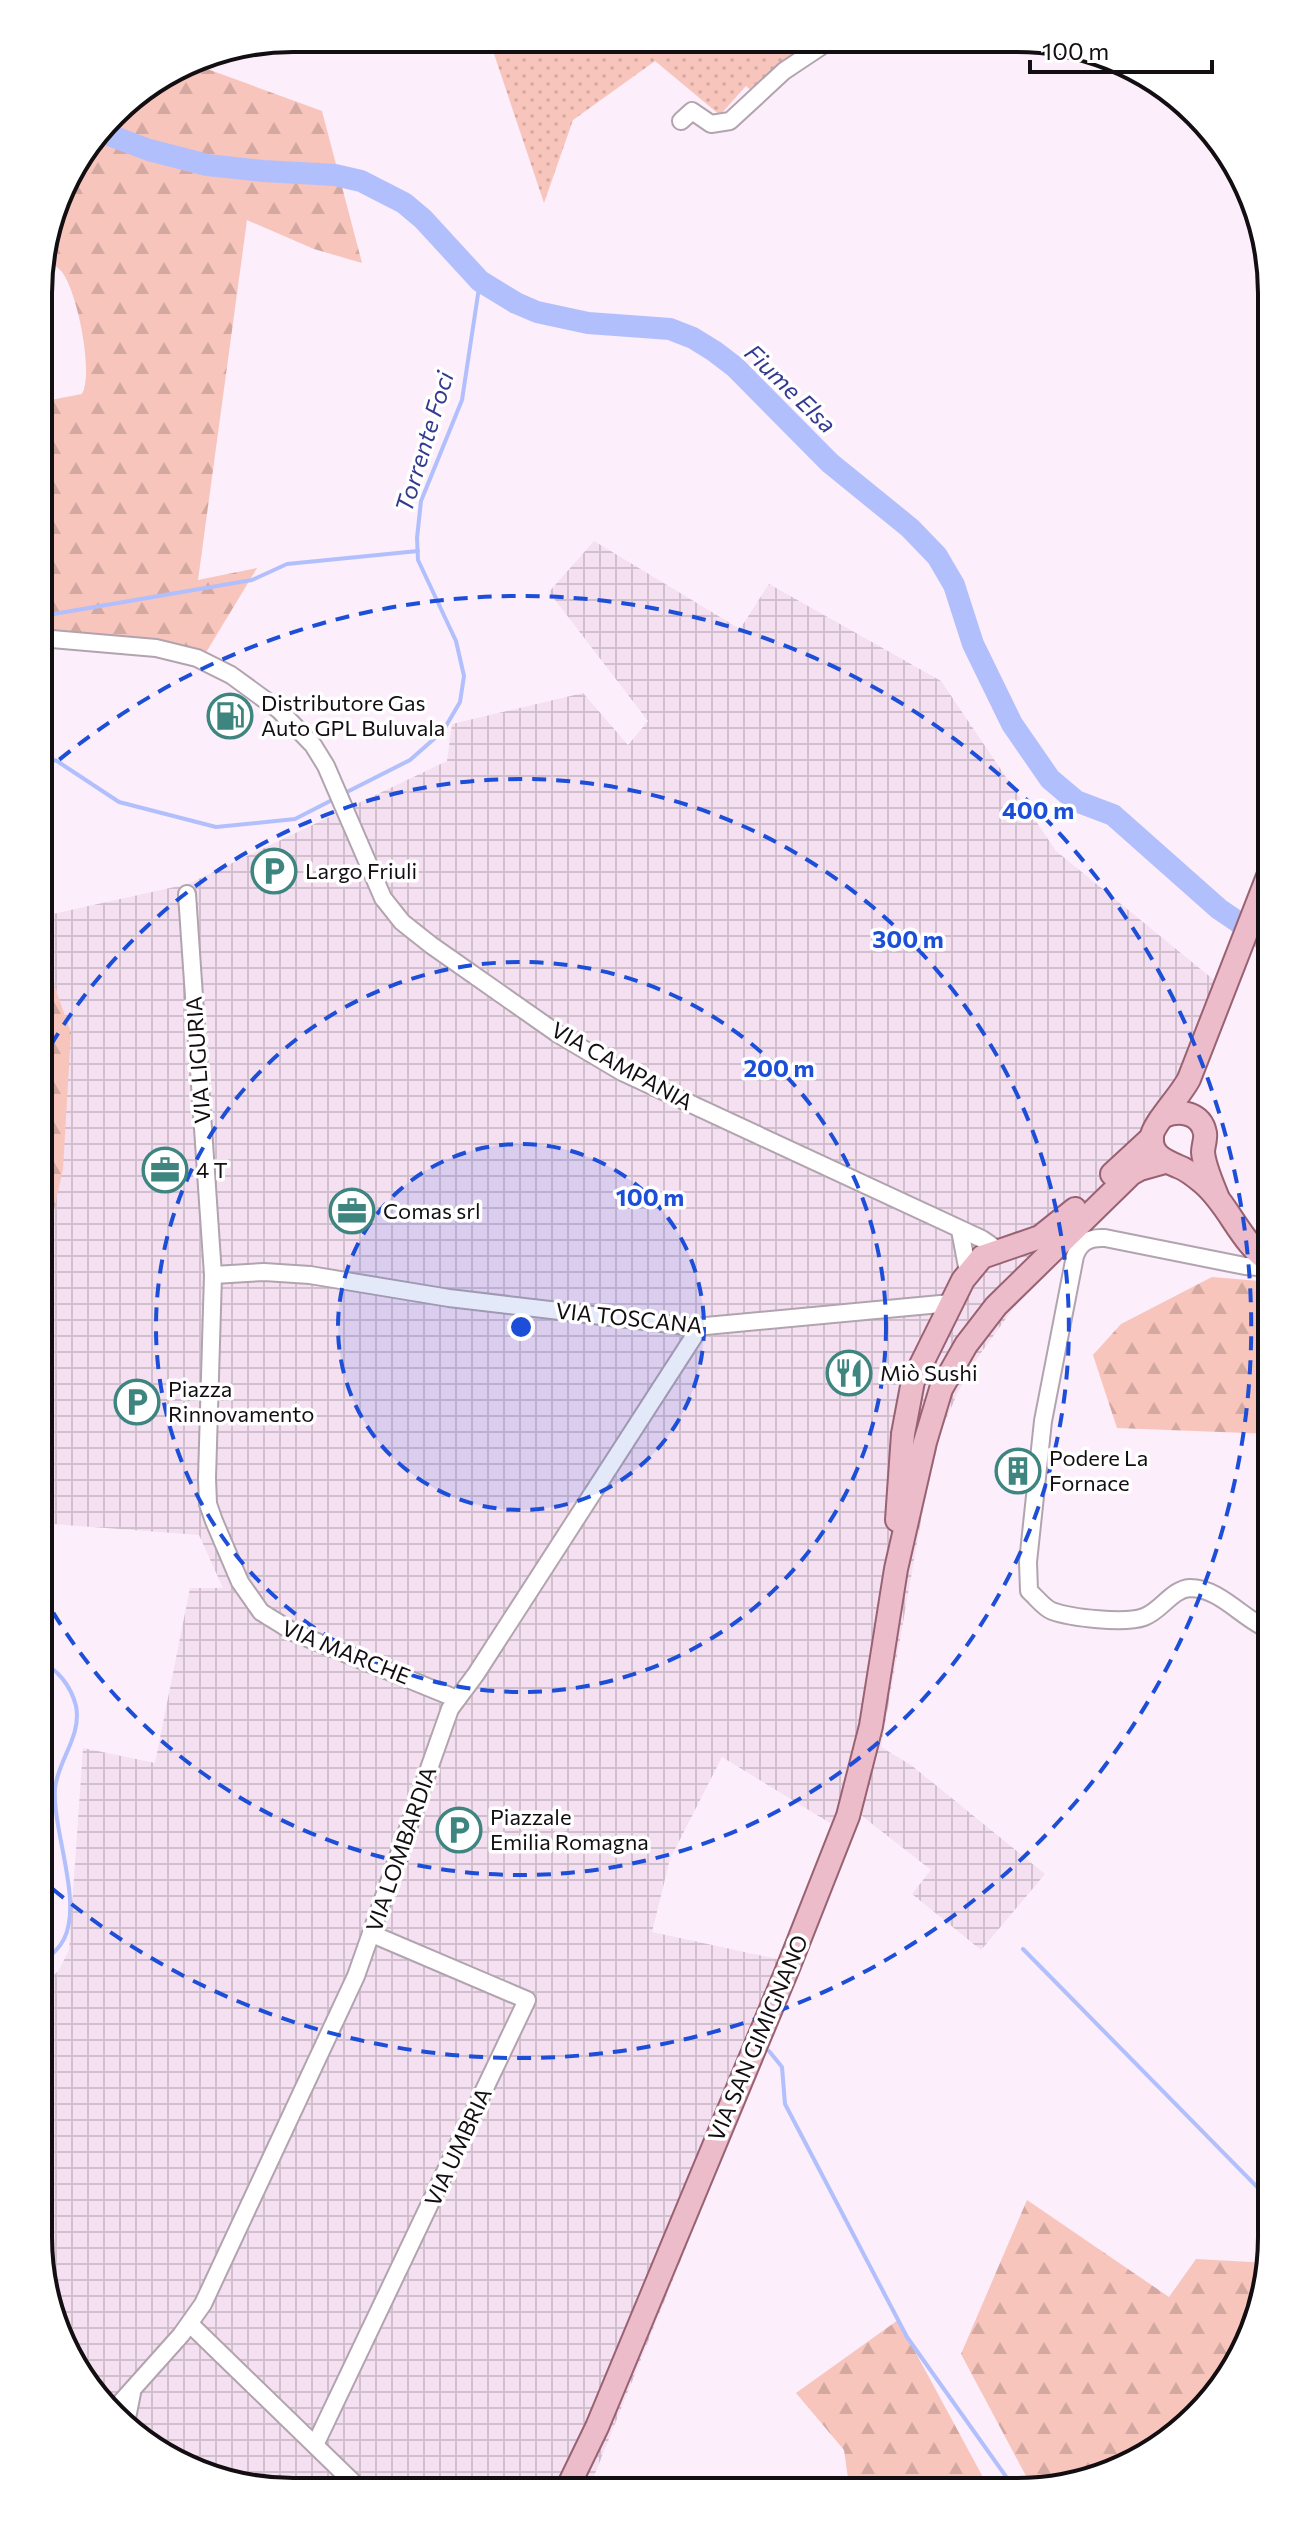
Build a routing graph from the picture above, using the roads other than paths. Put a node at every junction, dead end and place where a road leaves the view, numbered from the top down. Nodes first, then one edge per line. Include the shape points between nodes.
1 (812, 52) edge
2 (681, 121) dead end
3 (52, 639) edge
4 (187, 894) dead end
5 (1258, 902) edge
6 (1196, 1062) junction
7 (1164, 1116) junction
8 (1198, 1120) junction
9 (1152, 1137) junction
10 (1203, 1151) junction
11 (1171, 1164) junction
12 (1217, 1197) junction
13 (960, 1230) junction
14 (998, 1250) junction
15 (1258, 1251) edge
16 (1258, 1266) edge
17 (968, 1272) junction
18 (213, 1275) junction
19 (1008, 1293) junction
20 (951, 1303) junction
21 (700, 1327) junction
22 (896, 1569) junction
23 (1257, 1622) edge
24 (457, 1699) junction
25 (372, 1934) junction
26 (190, 2324) junction
27 (134, 2388) junction
28 (114, 2398) edge
29 (120, 2404) edge
30 (128, 2412) edge
31 (315, 2445) junction
32 (349, 2478) edge
33 (572, 2478) edge

1 - 2 street via 730,121 711,124 692,111
3 - 13 street, VIA CAMPANIA via 176,652 240,681 309,739 326,766 380,893 402,922 453,962 622,1072
4 - 18 street, VIA LIGURIA
5 - 6 main road
6 - 7 main road, VIA SAN GIMIGNANO
6 - 8 main road
7 - 8 main road via 1182,1112
7 - 9 main road, VIA SAN GIMIGNANO
8 - 10 main road via 1205,1134
9 - 11 main road via 1155,1151
9 - 14 main road, VIA SAN GIMIGNANO via 1053,1228 1034,1240
10 - 11 main road, VIA SAN GIMIGNANO via 1192,1162
10 - 12 main road
11 - 12 main road
11 - 19 main road, VIA SAN GIMIGNANO via 1131,1174
12 - 15 main road
13 - 14 street, VIA CAMPANIA
13 - 17 street
14 - 17 main road, VIA SAN GIMIGNANO
14 - 19 main road via 1015,1262
16 - 23 street via 1111,1239 1086,1241 1075,1256 1043,1421 1028,1562 1029,1591 1050,1611 1114,1621 1143,1617 1189,1588 1208,1592
17 - 20 main road, VIA SAN GIMIGNANO
18 - 21 street, VIA TOSCANA via 310,1275 449,1298
18 - 24 street, VIA MARCHE via 208,1504 240,1582 270,1619 295,1633
19 - 20 main road via 978,1305
19 - 22 main road, VIA SAN GIMIGNANO via 966,1345 941,1389
20 - 21 street, VIA TOSCANA
20 - 22 main road, VIA SAN GIMIGNANO via 909,1397
21 - 24 street, VIA LOMBARDIA
22 - 33 main road, VIA SAN GIMIGNANO via 871,1726 841,1837
24 - 25 street, VIA LOMBARDIA
25 - 26 street, VIA LOMBARDIA
25 - 31 street, VIA UMBRIA via 527,2000
26 - 27 street, VIA LOMBARDIA
26 - 31 street
27 - 28 street, VIA LOMBARDIA
27 - 29 street, VIA LOMBARDIA
27 - 30 street, VIA LOMBARDIA
31 - 32 street

